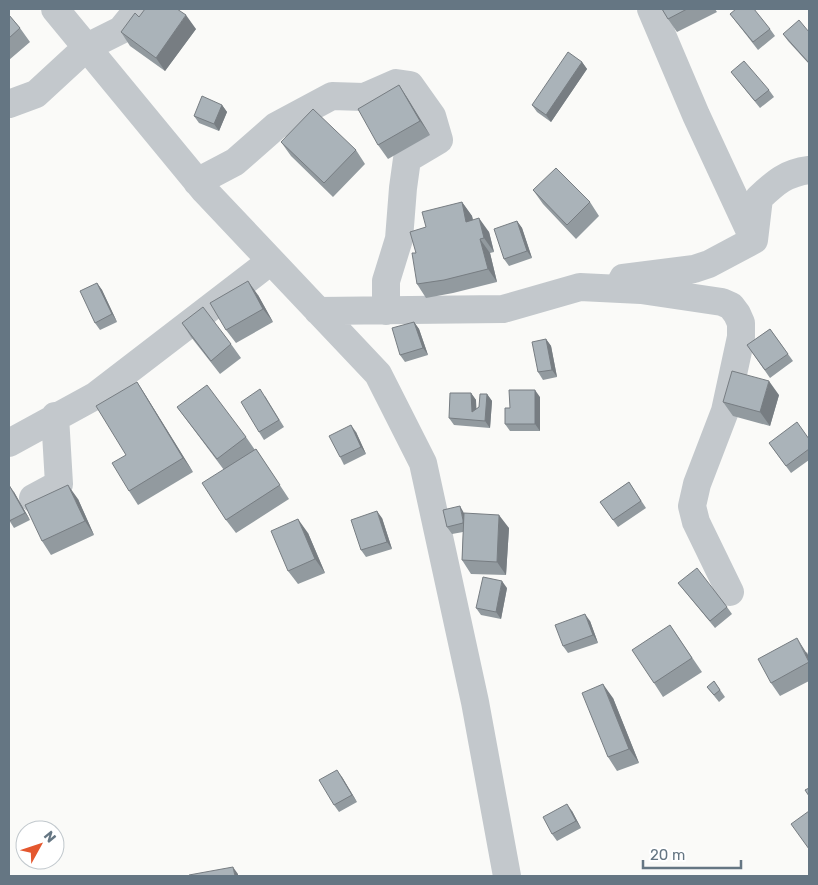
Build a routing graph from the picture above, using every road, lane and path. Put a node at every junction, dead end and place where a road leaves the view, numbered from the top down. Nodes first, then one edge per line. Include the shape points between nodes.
1 (55, 9) edge
2 (138, 9) edge
3 (651, 9) edge
4 (87, 47) junction
5 (9, 104) edge
6 (809, 169) edge
7 (197, 182) junction
8 (754, 240) junction
9 (271, 261) junction
10 (504, 309) junction
11 (318, 311) junction
12 (386, 311) junction
13 (55, 416) junction
14 (9, 443) edge
15 (33, 498) dead end
16 (730, 592) dead end
17 (507, 876) edge

1 - 4 street
2 - 4 street via 121,30
3 - 8 street
4 - 5 street via 36,94
4 - 7 street
6 - 8 street via 789,174 759,198
7 - 9 street
7 - 12 street via 235,162 276,126 332,96 364,97 396,83 410,85 432,116 438,140 407,158 399,239 386,281
8 - 10 street via 694,269 574,286
9 - 11 street
9 - 13 street via 94,396
10 - 12 street
10 - 16 street via 580,287 641,290 731,306 741,324 742,337 725,411 692,506 696,522
11 - 12 street
11 - 17 street via 378,374 423,463 475,702
13 - 14 street
13 - 15 street via 59,484

